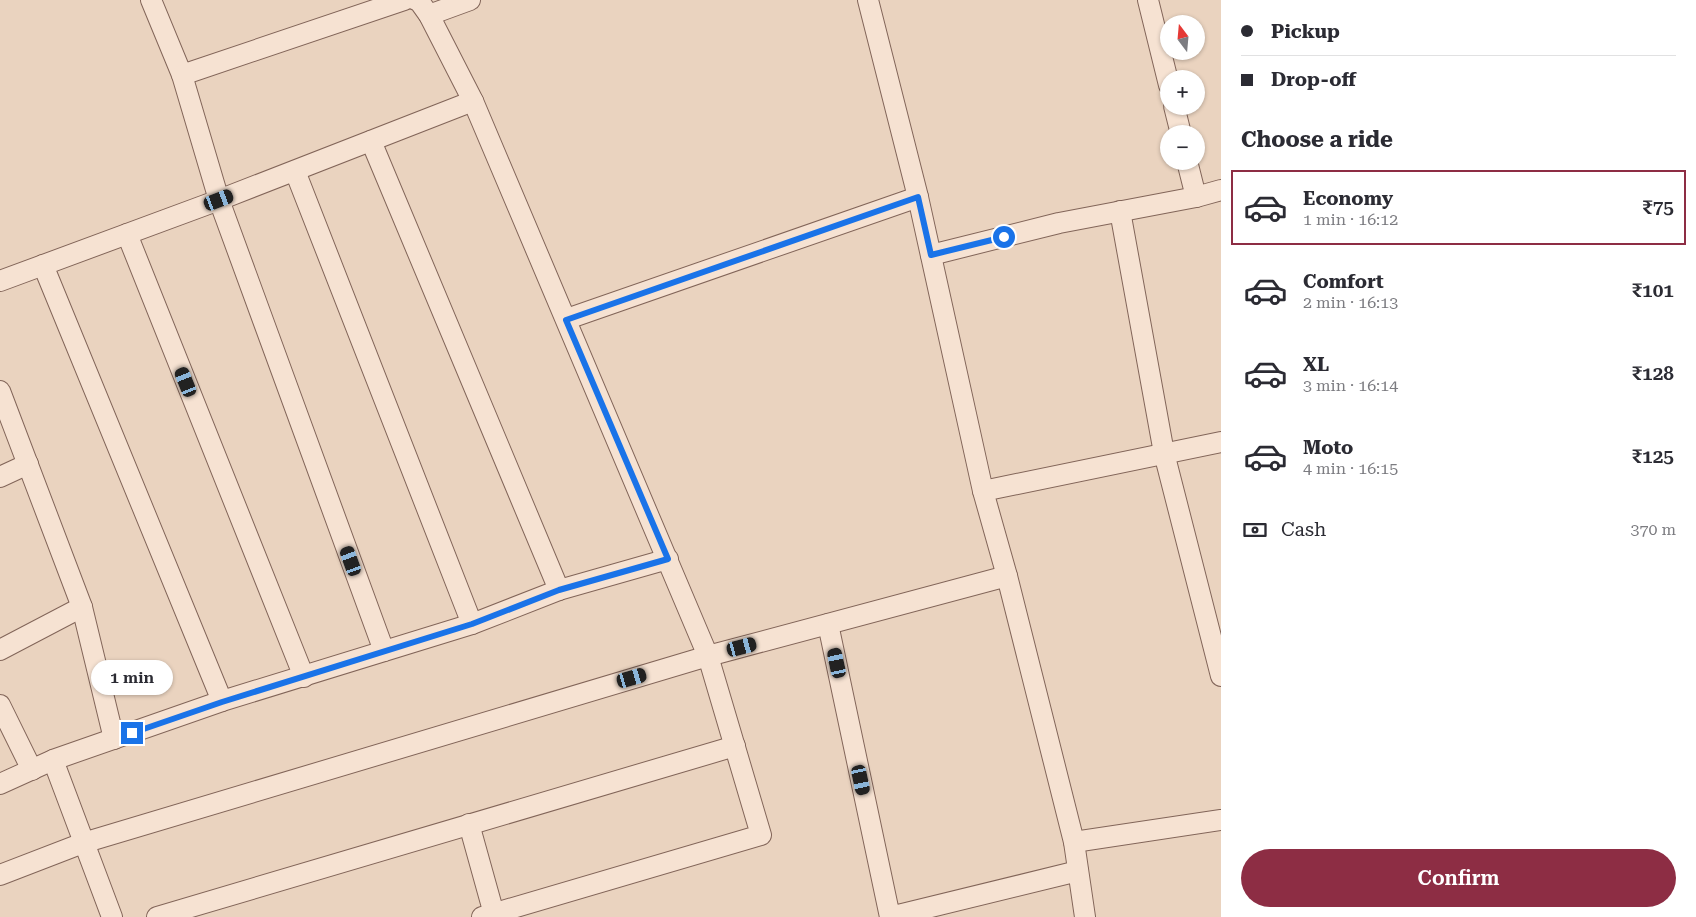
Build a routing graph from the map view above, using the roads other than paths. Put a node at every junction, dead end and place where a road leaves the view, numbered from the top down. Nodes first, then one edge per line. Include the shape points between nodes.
1 (152, 0) edge
2 (404, 0) edge
3 (470, 0) edge
4 (868, 0) edge
5 (1148, 0) edge
6 (422, 7) edge
7 (1165, 70) edge
8 (182, 75) junction
9 (473, 101) junction
10 (371, 141) junction
11 (1189, 170) edge
12 (295, 171) junction
13 (1221, 190) edge
14 (918, 197) junction
15 (1196, 197) junction
16 (219, 200) junction
17 (1120, 211) junction
18 (127, 234) junction
19 (931, 255) junction
20 (43, 265) junction
21 (0, 281) edge
22 (566, 320) junction
23 (0, 391) edge
24 (1221, 442) edge
25 (1164, 453) junction
26 (28, 464) junction
27 (0, 477) edge
28 (983, 491) junction
29 (668, 559) junction
30 (1007, 576) junction
31 (559, 590) junction
32 (82, 607) junction
33 (472, 624) junction
34 (828, 624) junction
35 (0, 650) edge
36 (384, 651) junction
37 (708, 656) junction
38 (1221, 676) edge
39 (304, 677) junction
40 (222, 702) junction
41 (0, 705) edge
42 (114, 739) junction
43 (735, 746) junction
44 (53, 760) junction
45 (32, 770) junction
46 (0, 784) edge
47 (1221, 820) edge
48 (469, 824) junction
49 (1074, 842) junction
50 (83, 843) junction
51 (1078, 871) junction
52 (0, 875) edge
53 (488, 915) edge
54 (112, 917) edge
55 (157, 917) edge
56 (890, 917) edge
57 (1085, 917) edge

1 - 8 street
2 - 8 street
3 - 6 street
4 - 14 street
5 - 7 street
6 - 9 street
8 - 16 street
9 - 10 street
9 - 22 street
10 - 12 street
10 - 31 street
11 - 15 street
12 - 16 street
12 - 33 street
13 - 15 street
14 - 19 street
14 - 22 street
15 - 17 street
16 - 18 street
16 - 36 street
17 - 19 street
17 - 25 street
18 - 20 street
18 - 39 street
19 - 28 street
20 - 21 street
20 - 40 street
22 - 29 street
23 - 26 street
24 - 25 street
25 - 28 street
25 - 38 street
26 - 27 street
26 - 32 street
28 - 30 street
29 - 31 street
29 - 37 street
30 - 34 street
30 - 49 street
31 - 33 street
32 - 35 street
32 - 42 street
33 - 36 street
34 - 37 street
34 - 56 street
36 - 39 street
37 - 43 street
37 - 50 street
39 - 40 street
40 - 42 street
41 - 45 street
42 - 44 street
43 - 48 street
43 - 53 street via 761,835
44 - 45 street
44 - 50 street
45 - 46 street
47 - 49 street
48 - 53 street
48 - 55 street
49 - 51 street
50 - 52 street
50 - 54 street
51 - 56 street
51 - 57 street

